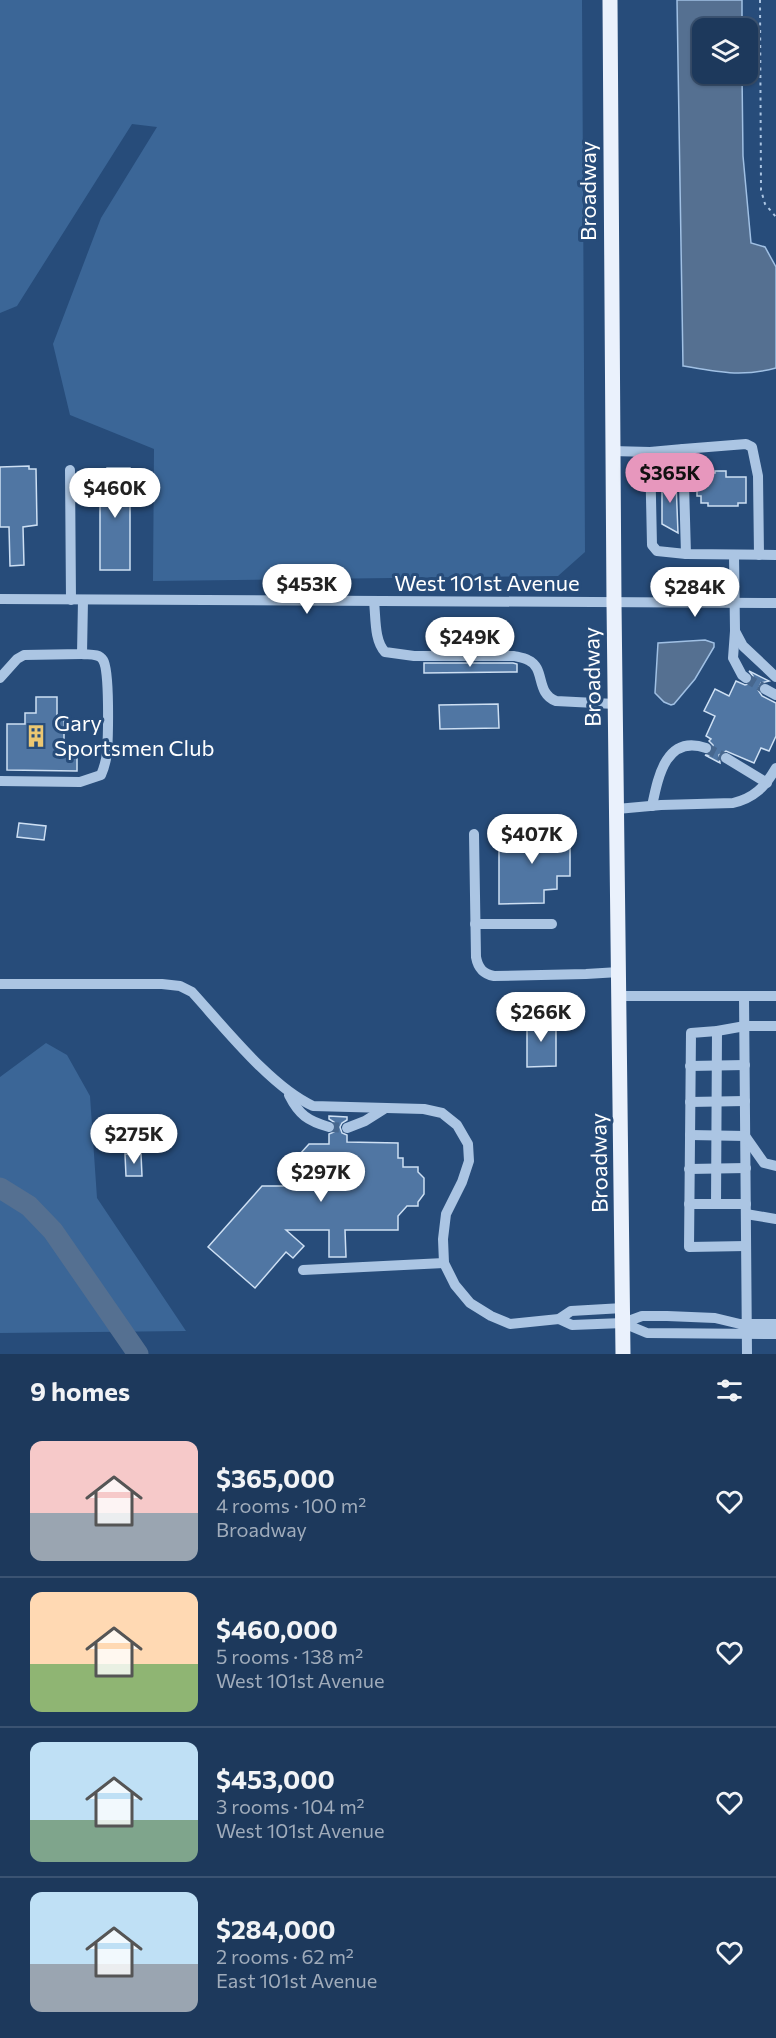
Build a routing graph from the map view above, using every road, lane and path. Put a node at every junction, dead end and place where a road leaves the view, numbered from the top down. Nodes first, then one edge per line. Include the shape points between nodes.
1 (610, 0) edge
2 (760, 0) edge
3 (776, 217) edge
4 (683, 448) junction
5 (612, 451) junction
6 (650, 452) junction
7 (70, 470) dead end
8 (686, 554) junction
9 (734, 555) junction
10 (759, 555) junction
11 (776, 555) edge
12 (0, 599) edge
13 (77, 600) junction
14 (374, 602) junction
15 (614, 603) junction
16 (735, 603) junction
17 (776, 603) edge
18 (735, 631) junction
19 (82, 654) junction
20 (776, 676) edge
21 (0, 678) edge
22 (746, 678) tunnel mouth
23 (765, 689) tunnel mouth
24 (776, 695) edge
25 (615, 704) junction
26 (706, 747) tunnel mouth
27 (726, 758) tunnel mouth
28 (776, 768) edge
29 (0, 782) edge
30 (767, 783) junction
31 (652, 806) junction
32 (617, 809) junction
33 (474, 834) dead end
34 (475, 924) junction
35 (552, 924) dead end
36 (619, 972) junction
37 (0, 984) edge
38 (620, 996) junction
39 (744, 996) junction
40 (776, 996) edge
41 (745, 1026) junction
42 (776, 1026) edge
43 (717, 1031) junction
44 (745, 1065) junction
45 (690, 1066) junction
46 (717, 1066) junction
47 (286, 1089) junction
48 (717, 1101) junction
49 (745, 1101) junction
50 (690, 1102) junction
51 (385, 1108) junction
52 (329, 1127) tunnel mouth
53 (347, 1128) tunnel mouth
54 (690, 1135) junction
55 (717, 1135) junction
56 (745, 1136) junction
57 (776, 1166) edge
58 (716, 1168) junction
59 (746, 1168) junction
60 (689, 1169) junction
61 (689, 1204) junction
62 (716, 1204) junction
63 (746, 1209) junction
64 (776, 1219) edge
65 (746, 1246) junction
66 (444, 1263) junction
67 (303, 1270) dead end
68 (623, 1316) junction
69 (559, 1319) junction
70 (776, 1324) edge
71 (747, 1329) junction
72 (776, 1334) edge
73 (623, 1354) edge
74 (747, 1354) edge

1 - 5 main road, Broadway
2 - 3 path via 761,190 765,204
4 - 6 street
4 - 8 street
4 - 10 street via 746,444 752,447 758,476
5 - 6 street
5 - 15 main road, Broadway
6 - 8 street via 652,545 657,551
7 - 13 street
8 - 9 street
9 - 10 street
9 - 16 street
10 - 11 street
12 - 13 street, West 101st Avenue
13 - 14 street, West 101st Avenue
13 - 19 street
14 - 15 street, West 101st Avenue
14 - 25 street via 377,636 385,652 414,656 514,656 536,666 549,698
15 - 16 street, West 101st Avenue
15 - 25 main road, Broadway
16 - 17 street, West 101st Avenue
16 - 18 street
18 - 20 street via 743,646
18 - 22 street via 733,658
19 - 21 street via 24,655
19 - 29 street via 98,655 105,664 107,753 101,775 80,782
23 - 24 street
25 - 32 main road, Broadway
26 - 31 street via 688,745 666,759
27 - 30 street
28 - 30 street
30 - 31 street via 744,801
31 - 32 street
32 - 36 main road, Broadway
33 - 34 street
34 - 35 street
34 - 36 street via 477,964 487,975
36 - 38 main road, Broadway
37 - 47 street via 180,986 192,992
38 - 39 street
38 - 68 main road, Broadway
39 - 40 street
39 - 41 street
41 - 42 street
41 - 43 street
41 - 44 street
43 - 45 street via 691,1034
43 - 46 street
44 - 46 street
44 - 49 street
45 - 46 street
45 - 50 street
46 - 48 street
47 - 51 street via 313,1106
47 - 52 street via 310,1122
48 - 49 street
48 - 50 street
48 - 55 street
49 - 56 street
50 - 54 street
51 - 53 street
51 - 66 street via 442,1113 458,1125 468,1144 469,1161 446,1214
54 - 55 street
54 - 60 street
55 - 56 street
55 - 58 street
56 - 57 street via 764,1163
56 - 59 street
58 - 59 street
58 - 60 street
58 - 62 street
59 - 63 street
60 - 61 street
61 - 62 street
61 - 65 street via 689,1246
62 - 63 street
63 - 64 street
63 - 65 street
65 - 71 street
66 - 67 street
66 - 69 street via 470,1303 491,1316 510,1324
68 - 69 street via 572,1325
68 - 69 street via 571,1311
68 - 71 street via 715,1318
68 - 71 street via 647,1333
68 - 73 main road, Broadway
70 - 71 street
71 - 72 street
71 - 74 street

